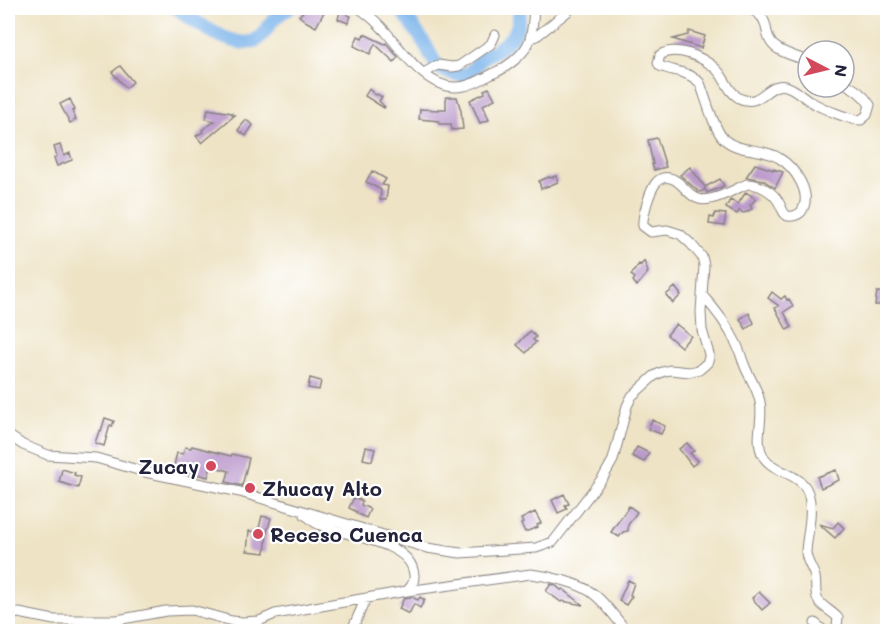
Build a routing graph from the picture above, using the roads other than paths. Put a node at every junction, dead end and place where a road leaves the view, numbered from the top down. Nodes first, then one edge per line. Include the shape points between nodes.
1 (359, 8) edge
2 (534, 8) edge
3 (572, 8) edge
4 (748, 8) edge
5 (884, 8) edge
6 (888, 12) edge
7 (495, 35) dead end
8 (530, 39) junction
9 (796, 56) edge
10 (425, 72) junction
11 (856, 89) edge
12 (796, 93) edge
13 (806, 99) edge
14 (702, 295) junction
15 (8, 435) edge
16 (298, 510) junction
17 (407, 591) junction
18 (366, 598) junction
19 (8, 615) edge
20 (814, 623) dead end
21 (351, 632) edge
22 (627, 632) edge
23 (825, 632) edge
24 (833, 632) edge

1 - 10 street
2 - 8 street
3 - 8 street
4 - 9 street via 765,21 771,43
5 - 6 street
7 - 10 street via 491,44 459,66 438,65
8 - 10 street via 515,59 469,85 439,85
11 - 13 street via 870,105 861,120
12 - 14 street via 786,86 775,87 758,99 742,99 716,69 694,56 673,51 658,59 660,66 688,74 700,83 721,136 730,143 778,157 805,190 800,213 788,216 773,195 752,184 704,200 670,178 659,180 652,187 643,226 651,231 680,234 702,257
14 - 16 street via 702,330 710,354 707,363 696,371 662,372 633,396 613,460 552,542 537,548 460,553 427,548
14 - 24 street via 724,320 755,386 761,417 758,443 764,457 808,490 807,559 818,600 838,618
15 - 16 street via 48,454 96,458
16 - 17 street via 316,523 370,538 407,558 415,577
17 - 18 street
17 - 22 street via 531,574 542,576 594,594
18 - 19 street via 242,622 192,610 117,620
18 - 21 street
20 - 23 street

